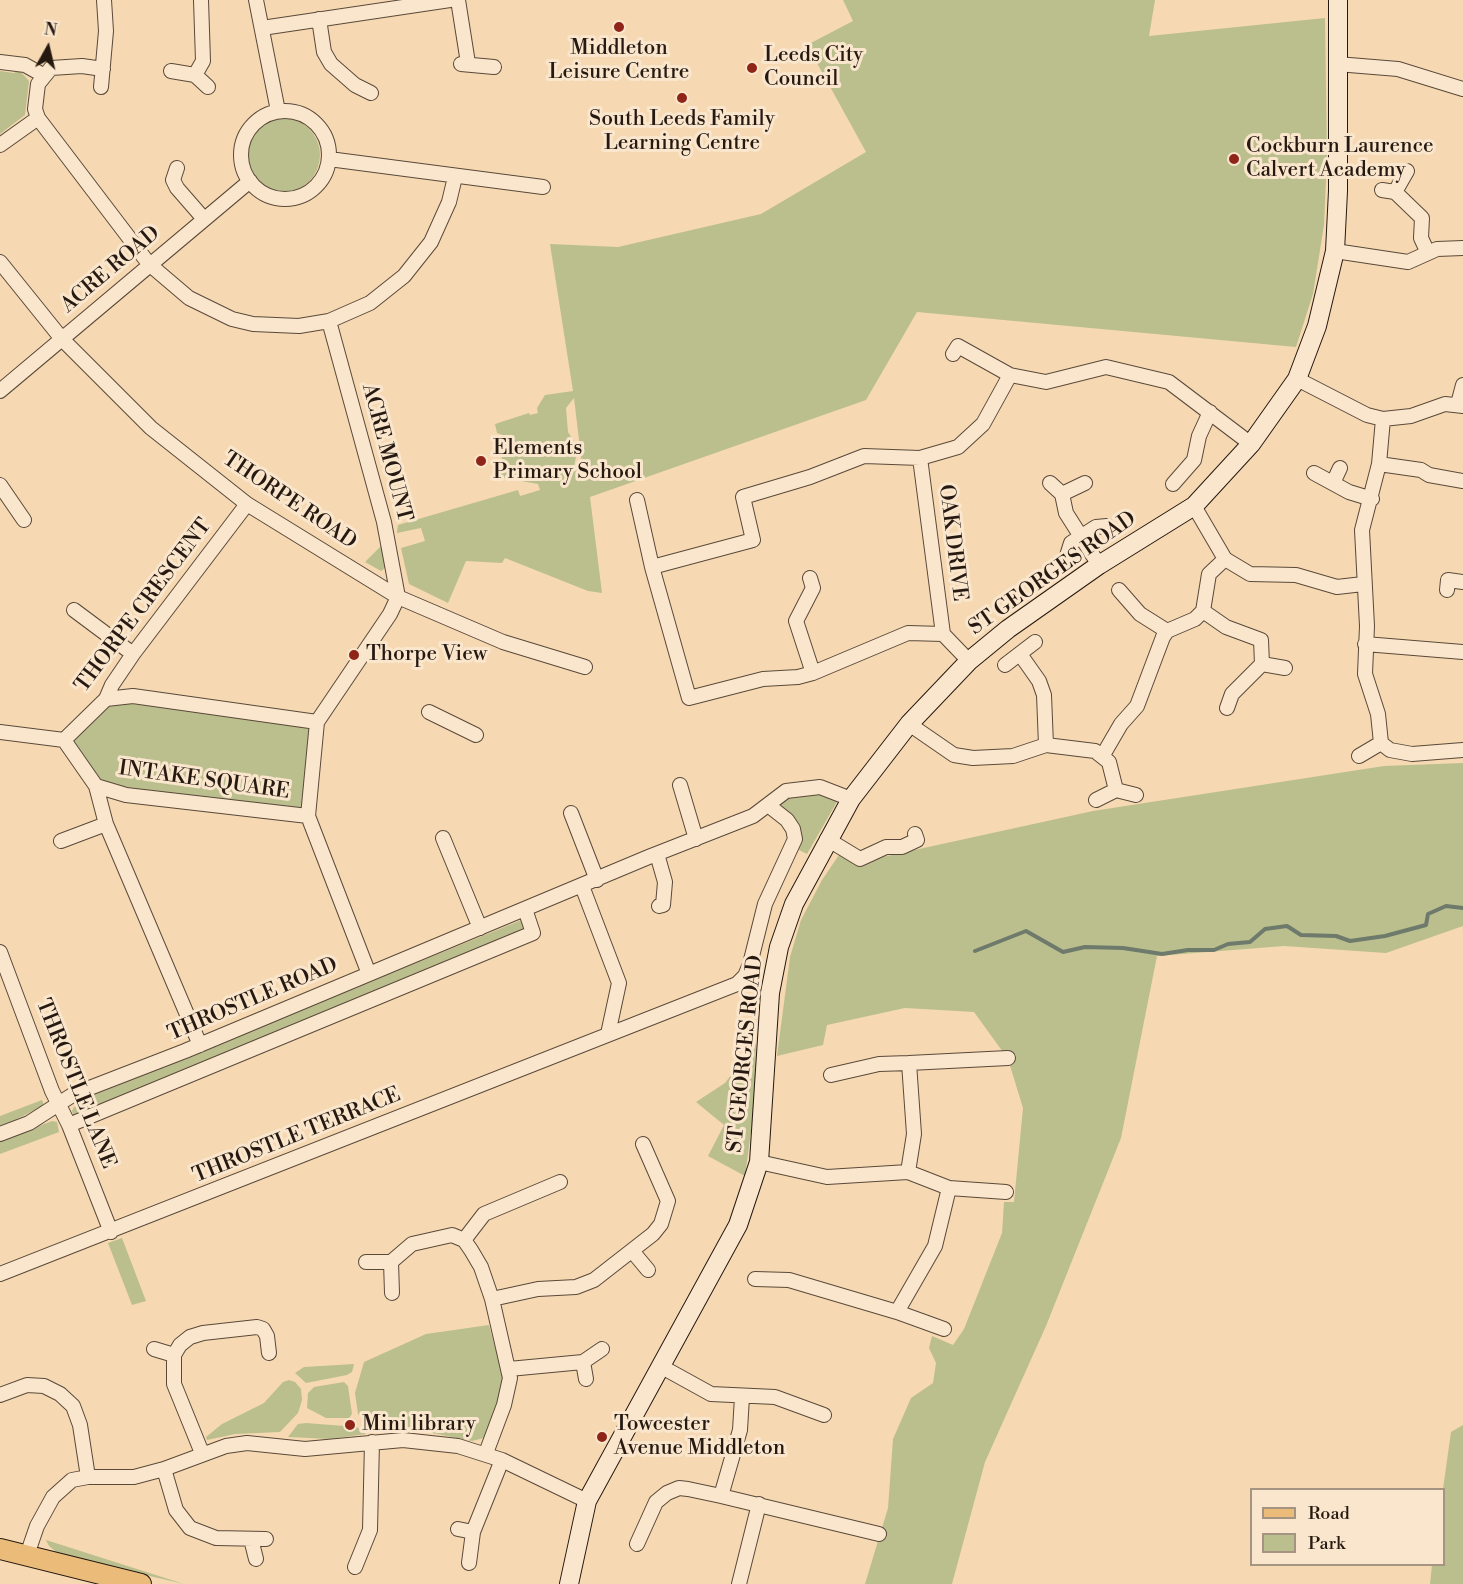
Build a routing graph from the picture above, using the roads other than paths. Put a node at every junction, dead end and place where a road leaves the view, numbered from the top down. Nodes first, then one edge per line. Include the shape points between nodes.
1 (104, 0) edge
2 (201, 0) edge
3 (256, 0) edge
4 (450, 0) edge
5 (458, 0) edge
6 (1338, 0) edge
7 (319, 19) junction
8 (262, 28) junction
9 (0, 62) edge
10 (1337, 64) junction
11 (494, 67) dead end
12 (103, 69) junction
13 (171, 71) dead end
14 (43, 75) junction
15 (195, 75) junction
16 (101, 87) dead end
17 (208, 87) dead end
18 (1463, 90) edge
19 (370, 93) dead end
20 (278, 111) junction
21 (38, 118) junction
22 (0, 145) edge
23 (329, 159) junction
24 (177, 168) dead end
25 (1407, 171) dead end
26 (455, 177) junction
27 (250, 181) junction
28 (543, 187) dead end
29 (204, 219) junction
30 (1463, 248) edge
31 (1335, 251) junction
32 (1428, 254) junction
33 (0, 262) edge
34 (149, 264) junction
35 (329, 321) junction
36 (62, 339) junction
37 (953, 354) dead end
38 (1010, 375) junction
39 (1297, 379) junction
40 (1463, 385) edge
41 (0, 391) edge
42 (1461, 405) edge
43 (1210, 412) junction
44 (1383, 419) junction
45 (1251, 444) junction
46 (920, 458) junction
47 (1379, 464) junction
48 (1340, 468) dead end
49 (1314, 473) dead end
50 (1463, 481) edge
51 (1050, 483) dead end
52 (1085, 483) dead end
53 (1333, 483) junction
54 (1173, 484) dead end
55 (0, 485) edge
56 (1062, 494) junction
57 (1372, 499) junction
58 (637, 500) dead end
59 (247, 504) junction
60 (1194, 506) junction
61 (24, 520) dead end
62 (1107, 526) dead end
63 (1081, 537) junction
64 (1225, 559) junction
65 (1099, 565) junction
66 (652, 567) junction
67 (1055, 567) dead end
68 (810, 578) dead end
69 (1463, 582) edge
70 (1363, 584) junction
71 (1119, 590) dead end
72 (1447, 590) dead end
73 (398, 597) junction
74 (74, 610) dead end
75 (1203, 611) junction
76 (1167, 631) junction
77 (943, 634) junction
78 (1035, 642) dead end
79 (1365, 644) junction
80 (1463, 652) edge
81 (133, 654) junction
82 (1020, 654) junction
83 (969, 661) junction
84 (1262, 664) junction
85 (1005, 665) dead end
86 (585, 667) dead end
87 (1285, 668) dead end
88 (813, 673) junction
89 (106, 699) junction
90 (1227, 708) dead end
91 (429, 712) dead end
92 (317, 722) junction
93 (909, 724) junction
94 (0, 732) edge
95 (476, 735) dead end
96 (64, 740) junction
97 (1381, 743) junction
98 (1046, 745) junction
99 (1463, 750) edge
100 (1103, 755) junction
101 (1359, 756) dead end
102 (680, 785) dead end
103 (96, 786) junction
104 (1116, 790) junction
105 (1136, 795) dead end
106 (851, 799) junction
107 (1096, 800) dead end
108 (768, 805) junction
109 (571, 813) dead end
110 (308, 816) junction
111 (106, 824) junction
112 (443, 838) dead end
113 (919, 838) dead end
114 (696, 839) junction
115 (826, 839) junction
116 (61, 842) dead end
117 (657, 854) junction
118 (597, 880) junction
119 (582, 885) junction
120 (659, 906) dead end
121 (525, 909) junction
122 (480, 928) junction
123 (0, 951) edge
124 (369, 974) junction
125 (608, 1034) junction
126 (200, 1045) junction
127 (1008, 1058) dead end
128 (909, 1063) junction
129 (831, 1075) dead end
130 (58, 1104) junction
131 (69, 1125) junction
132 (0, 1134) edge
133 (643, 1144) dead end
134 (759, 1162) junction
135 (908, 1172) junction
136 (560, 1182) dead end
137 (949, 1188) junction
138 (1006, 1192) dead end
139 (111, 1232) junction
140 (464, 1240) junction
141 (633, 1252) junction
142 (366, 1262) dead end
143 (391, 1262) junction
144 (648, 1270) dead end
145 (0, 1274) edge
146 (754, 1279) dead end
147 (392, 1293) dead end
148 (492, 1299) junction
149 (897, 1312) junction
150 (944, 1329) dead end
151 (154, 1349) dead end
152 (602, 1349) dead end
153 (269, 1353) dead end
154 (174, 1355) junction
155 (583, 1362) junction
156 (662, 1367) junction
157 (509, 1369) junction
158 (586, 1379) dead end
159 (0, 1395) edge
160 (742, 1397) junction
161 (824, 1415) dead end
162 (372, 1442) junction
163 (202, 1453) junction
164 (486, 1453) junction
165 (502, 1460) junction
166 (164, 1469) junction
167 (88, 1477) junction
168 (721, 1496) junction
169 (587, 1501) junction
170 (759, 1504) junction
171 (458, 1529) dead end
172 (473, 1532) junction
173 (879, 1534) dead end
174 (251, 1539) junction
175 (266, 1539) dead end
176 (637, 1544) dead end
177 (0, 1550) edge
178 (27, 1555) junction
179 (256, 1559) dead end
180 (469, 1563) dead end
181 (355, 1567) dead end
182 (141, 1584) edge
183 (569, 1584) edge
184 (739, 1584) edge

1 - 12 street
2 - 15 street via 203,61
3 - 8 street
4 - 7 street
5 - 11 street via 463,64
6 - 10 street, ST GEORGES ROAD
7 - 8 street
7 - 19 street via 324,52 331,64
8 - 20 street
9 - 14 street via 25,65
10 - 18 street via 1398,69
10 - 31 street, ST GEORGES ROAD
12 - 14 street via 61,66
12 - 16 street
13 - 15 street
14 - 21 street via 38,84
15 - 17 street
20 - 23 street via 293,111 316,123 327,140
20 - 27 street via 258,120 243,141 243,168
21 - 22 street
21 - 34 street
23 - 26 street
23 - 27 street via 319,184 299,197 276,198 261,192
24 - 29 street via 173,180 177,188
25 - 32 street via 1389,191 1422,218 1421,238
26 - 28 street
26 - 35 street via 432,242 419,260 370,303
27 - 29 street, ACRE ROAD
29 - 34 street, ACRE ROAD
30 - 32 street via 1437,249
31 - 32 street via 1408,262
31 - 39 street, ST GEORGES ROAD via 1317,326
33 - 36 street, THORPE ROAD
34 - 35 street via 189,298 232,319 275,327
34 - 36 street, ACRE ROAD
35 - 73 street, ACRE MOUNT via 384,522
36 - 41 street, ACRE ROAD
36 - 59 street, THORPE ROAD via 150,428
37 - 38 street via 958,346
38 - 43 street via 1046,382 1106,367 1169,382
38 - 46 street via 983,424 958,447
39 - 44 street via 1367,415
39 - 45 street, ST GEORGES ROAD
40 - 42 street
42 - 44 street via 1445,404 1397,420
43 - 45 street
43 - 54 street via 1194,460
44 - 47 street
45 - 60 street, ST GEORGES ROAD
46 - 66 street via 864,456 743,497 753,540
46 - 77 street, OAK DRIVE
47 - 50 street
47 - 57 street
48 - 53 street
49 - 53 street
51 - 56 street
52 - 56 street
53 - 57 street
55 - 61 street
56 - 63 street via 1066,513
57 - 70 street via 1362,530
58 - 66 street
59 - 73 street, THORPE ROAD
59 - 81 street, THORPE CRESCENT
60 - 64 street
60 - 65 street, ST GEORGES ROAD
62 - 63 street via 1096,527
63 - 65 street
63 - 67 street via 1071,543 1066,559
64 - 70 street via 1250,574 1296,575 1337,587
64 - 75 street via 1209,574
65 - 83 street, ST GEORGES ROAD via 1008,628
66 - 88 street via 689,698 763,679
68 - 88 street via 813,588 796,621
69 - 72 street via 1448,580
70 - 79 street
71 - 76 street via 1140,614
73 - 86 street, THORPE ROAD via 503,642
73 - 92 street
74 - 81 street
75 - 76 street via 1195,620
75 - 84 street via 1226,627 1261,640
76 - 100 street via 1137,706
77 - 83 street
77 - 88 street via 908,633
78 - 82 street
79 - 80 street
79 - 97 street via 1365,674 1378,714
81 - 89 street, THORPE CRESCENT
82 - 85 street
82 - 98 street via 1044,696
83 - 93 street, ST GEORGES ROAD
84 - 87 street
84 - 90 street via 1232,694
89 - 92 street via 133,696
89 - 96 street, THORPE CRESCENT
91 - 95 street
92 - 110 street
93 - 98 street via 951,753 974,758 1013,756
93 - 106 street, ST GEORGES ROAD
94 - 96 street
96 - 103 street
97 - 99 street via 1390,750 1412,754
97 - 101 street
98 - 100 street
100 - 104 street via 1109,762
102 - 114 street
103 - 110 street, INTAKE SQUARE via 126,795
103 - 111 street
104 - 105 street
104 - 107 street
106 - 108 street, THROSTLE ROAD via 809,786 786,791
106 - 115 street, ST GEORGES ROAD
108 - 114 street, THROSTLE ROAD via 753,816
108 - 125 street, THROSTLE TERRACE via 787,820 795,839 765,904 745,976 737,984
109 - 118 street
110 - 124 street
111 - 116 street
111 - 126 street
112 - 122 street
113 - 115 street via 860,859
114 - 117 street, THROSTLE ROAD
115 - 134 street, ST GEORGES ROAD via 794,904 773,975
117 - 118 street, THROSTLE ROAD
117 - 120 street via 665,882 663,905
118 - 119 street, THROSTLE ROAD
119 - 121 street, THROSTLE ROAD
119 - 125 street via 619,983
121 - 122 street, THROSTLE ROAD
121 - 131 street via 534,933
122 - 124 street, THROSTLE ROAD
123 - 130 street, THROSTLE LANE
124 - 126 street, THROSTLE ROAD
125 - 139 street, THROSTLE TERRACE
126 - 130 street, THROSTLE ROAD
127 - 128 street
128 - 129 street via 879,1064
128 - 135 street via 914,1134
130 - 131 street, THROSTLE LANE
130 - 132 street, THROSTLE ROAD via 29,1123
131 - 139 street, THROSTLE LANE
133 - 141 street via 668,1201 661,1224
134 - 135 street via 827,1177
134 - 156 street, ST GEORGES ROAD via 738,1225
135 - 137 street
136 - 140 street via 484,1214
137 - 138 street
137 - 149 street via 935,1246
139 - 145 street, THROSTLE TERRACE
140 - 143 street via 452,1235 424,1240 412,1244
140 - 148 street via 481,1267
141 - 144 street
141 - 148 street via 594,1280 576,1287 538,1289
142 - 143 street
143 - 147 street
146 - 149 street via 789,1280
148 - 157 street
149 - 150 street
151 - 154 street
152 - 155 street
153 - 154 street via 263,1329 250,1327 190,1337
154 - 163 street via 174,1384
155 - 157 street
155 - 158 street
156 - 160 street via 711,1394
156 - 169 street, ST GEORGES ROAD
157 - 164 street via 504,1405
159 - 167 street via 27,1385 44,1386 73,1406
160 - 161 street via 775,1397
160 - 168 street via 740,1430
162 - 163 street via 315,1449 247,1443
162 - 164 street via 428,1442
162 - 181 street via 370,1530
163 - 166 street
164 - 165 street
165 - 169 street
165 - 172 street
166 - 167 street via 134,1477
166 - 174 street via 176,1510 190,1528 216,1538
167 - 178 street via 72,1480 53,1497 36,1526
168 - 170 street
168 - 176 street via 679,1488 667,1493 656,1502
169 - 183 street, ST GEORGES ROAD
170 - 173 street
170 - 184 street
171 - 172 street
172 - 180 street
174 - 175 street
174 - 179 street
177 - 178 main road
178 - 182 main road

